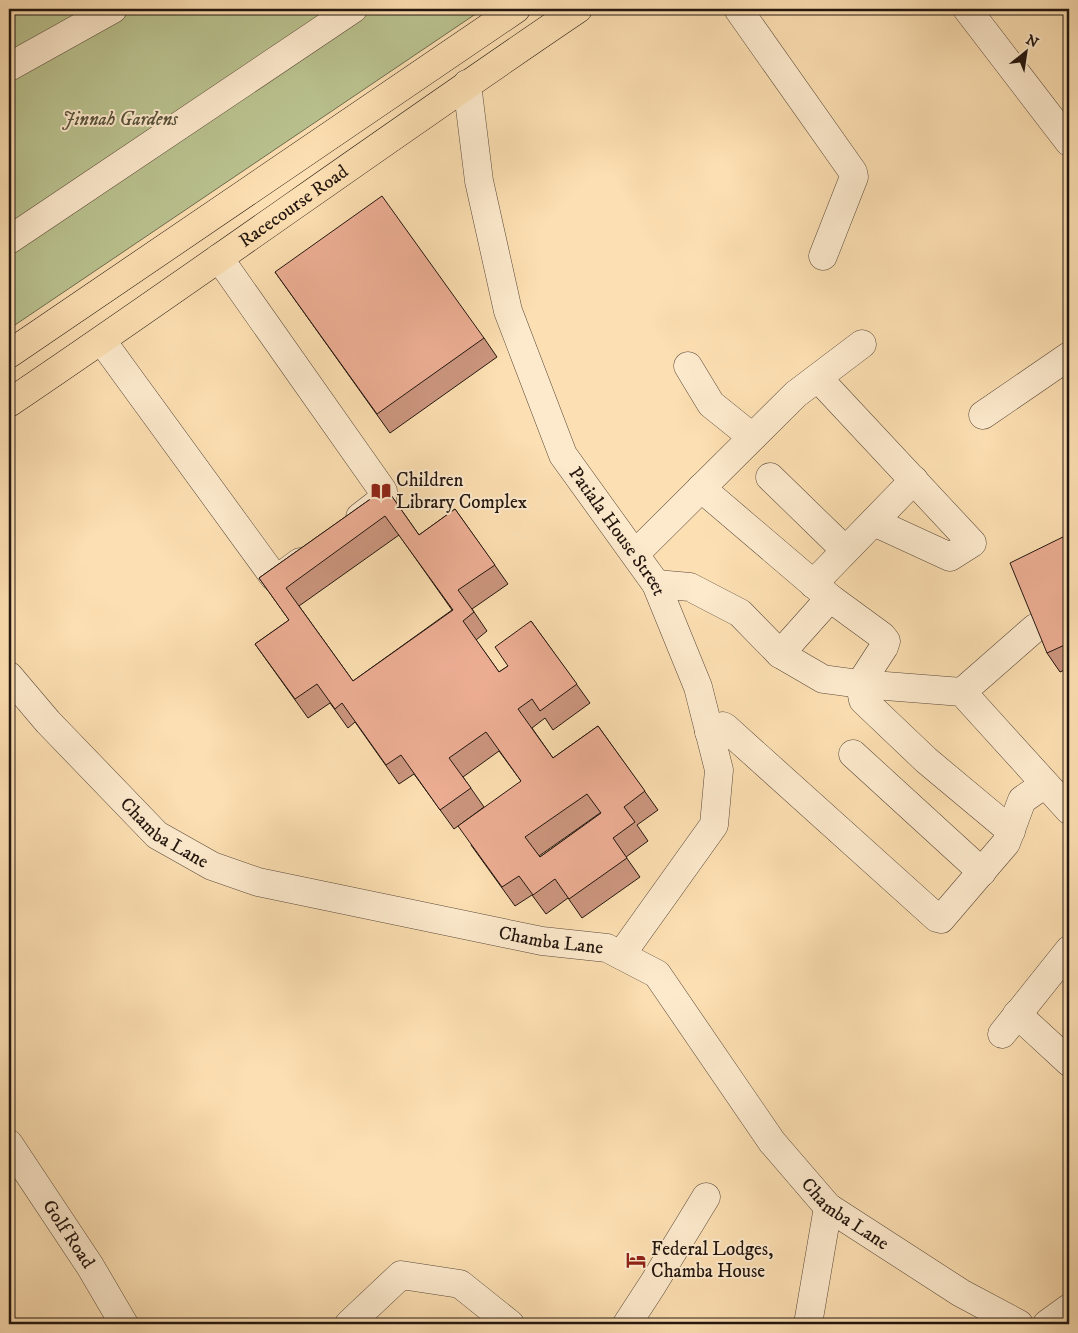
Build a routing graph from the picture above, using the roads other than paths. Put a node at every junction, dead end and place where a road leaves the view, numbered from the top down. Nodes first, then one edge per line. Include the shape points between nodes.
1 (113, 9) edge
2 (354, 9) edge
3 (516, 9) edge
4 (578, 9) edge
5 (738, 9) edge
6 (967, 9) edge
7 (9, 67) edge
8 (467, 84) junction
9 (1069, 142) edge
10 (9, 240) edge
11 (823, 256) dead end
12 (220, 258) junction
13 (102, 340) junction
14 (862, 344) dead end
15 (9, 354) edge
16 (1069, 356) edge
17 (688, 366) dead end
18 (818, 378) junction
19 (9, 403) edge
20 (983, 415) dead end
21 (752, 438) junction
22 (770, 477) dead end
23 (914, 480) junction
24 (701, 488) junction
25 (874, 522) junction
26 (343, 530) edge
27 (320, 547) edge
28 (845, 550) junction
29 (635, 554) junction
30 (656, 584) junction
31 (822, 591) junction
32 (1035, 628) edge
33 (780, 654) junction
34 (9, 676) edge
35 (860, 684) junction
36 (962, 692) junction
37 (709, 732) junction
38 (853, 754) dead end
39 (1045, 784) junction
40 (1069, 810) edge
41 (1010, 831) junction
42 (982, 872) junction
43 (1069, 950) edge
44 (621, 956) junction
45 (1069, 1062) edge
46 (9, 1144) edge
47 (706, 1197) dead end
48 (828, 1207) junction
49 (1069, 1308) edge
50 (124, 1324) edge
51 (349, 1324) edge
52 (510, 1324) edge
53 (627, 1324) edge
54 (808, 1324) edge
55 (1019, 1324) edge
56 (1047, 1324) edge

1 - 7 street
2 - 10 street
3 - 15 main road, Racecourse Road
4 - 8 main road, Racecourse Road
5 - 11 street via 853,172 854,177
6 - 9 street
8 - 12 main road, Racecourse Road
8 - 29 street, Patiala House Street via 478,181 508,312 563,455
12 - 13 main road, Racecourse Road
12 - 26 street via 383,491 382,500
13 - 19 main road, Racecourse Road
13 - 27 street via 274,577 280,577
14 - 18 street
16 - 20 street
17 - 21 street via 711,404
18 - 21 street via 796,394
18 - 23 street
21 - 24 street
22 - 28 street
23 - 25 street
23 - 25 street via 972,543 950,557
24 - 29 street
24 - 31 street
25 - 28 street
28 - 31 street
29 - 30 street, Patiala House Street
30 - 33 street via 690,587 740,613
30 - 37 street, Patiala House Street via 698,687
31 - 33 street
31 - 35 street via 886,640
32 - 36 street
33 - 35 street via 823,679
34 - 44 street, Chamba Lane via 48,722 157,835 212,866 258,882 542,941 607,948
35 - 36 street
35 - 41 street via 863,700 926,760
36 - 39 street
37 - 42 street via 723,726 726,728 937,918 945,916
37 - 44 street, Patiala House Street via 719,770 714,825
38 - 42 street
39 - 40 street
39 - 41 street via 1022,800
41 - 42 street via 1006,843
43 - 45 street via 1009,1024
44 - 48 street, Chamba Lane via 657,974 772,1142
46 - 50 street, Golf Road via 90,1266
47 - 53 street
48 - 54 street
48 - 55 street, Chamba Lane via 961,1293
49 - 56 street
51 - 52 street via 401,1275 460,1284

